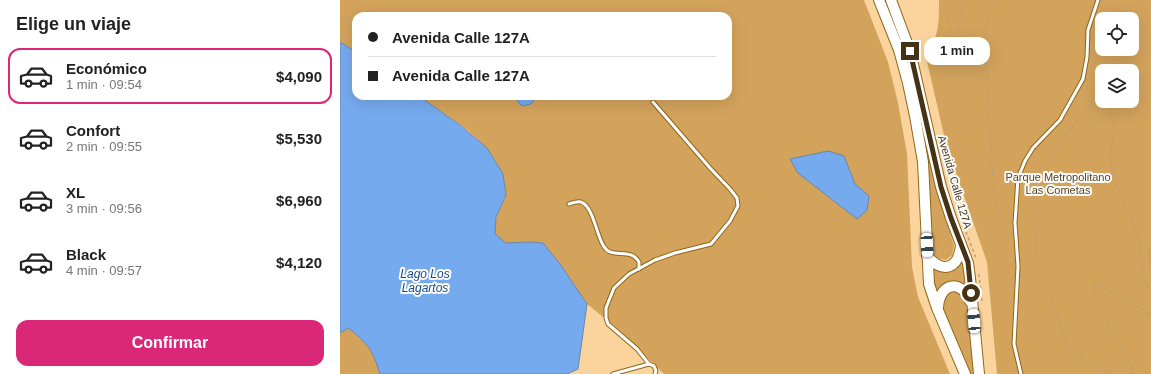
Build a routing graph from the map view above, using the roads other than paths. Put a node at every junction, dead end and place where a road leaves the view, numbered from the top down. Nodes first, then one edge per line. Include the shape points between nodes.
1 (879, 0) edge
2 (891, 0) edge
3 (1098, 0) edge
4 (653, 102) dead end
5 (568, 204) dead end
6 (961, 245) junction
7 (927, 256) junction
8 (639, 269) junction
9 (977, 307) junction
10 (937, 308) junction
11 (649, 364) junction
12 (613, 374) edge
13 (656, 374) edge
14 (965, 374) edge
15 (979, 374) edge
16 (1021, 374) edge

1 - 7 main road, Avenida Calle 127A via 899,50 915,116 923,162
2 - 6 main road, Avenida Calle 127A via 910,51 941,187
3 - 16 lane via 1088,30 1088,57 1084,79 1060,120 1033,148 1018,178 1015,223 1018,266 1014,344
4 - 8 lane via 730,189 737,198 738,206 730,221 711,244 668,255
5 - 8 lane via 582,202 607,251 633,256 639,262
6 - 7 main road via 956,263 948,267 940,267
6 - 9 main road, Avenida Calle 127A via 970,271
7 - 10 main road, Avenida Calle 127A via 929,284
8 - 11 lane via 629,274 614,288 606,308 606,318 608,324 637,349
9 - 10 main road via 966,291 955,286 943,292
9 - 15 main road, Avenida Calle 127A
10 - 14 main road, Avenida Calle 127A
11 - 12 lane
11 - 13 lane via 654,366

